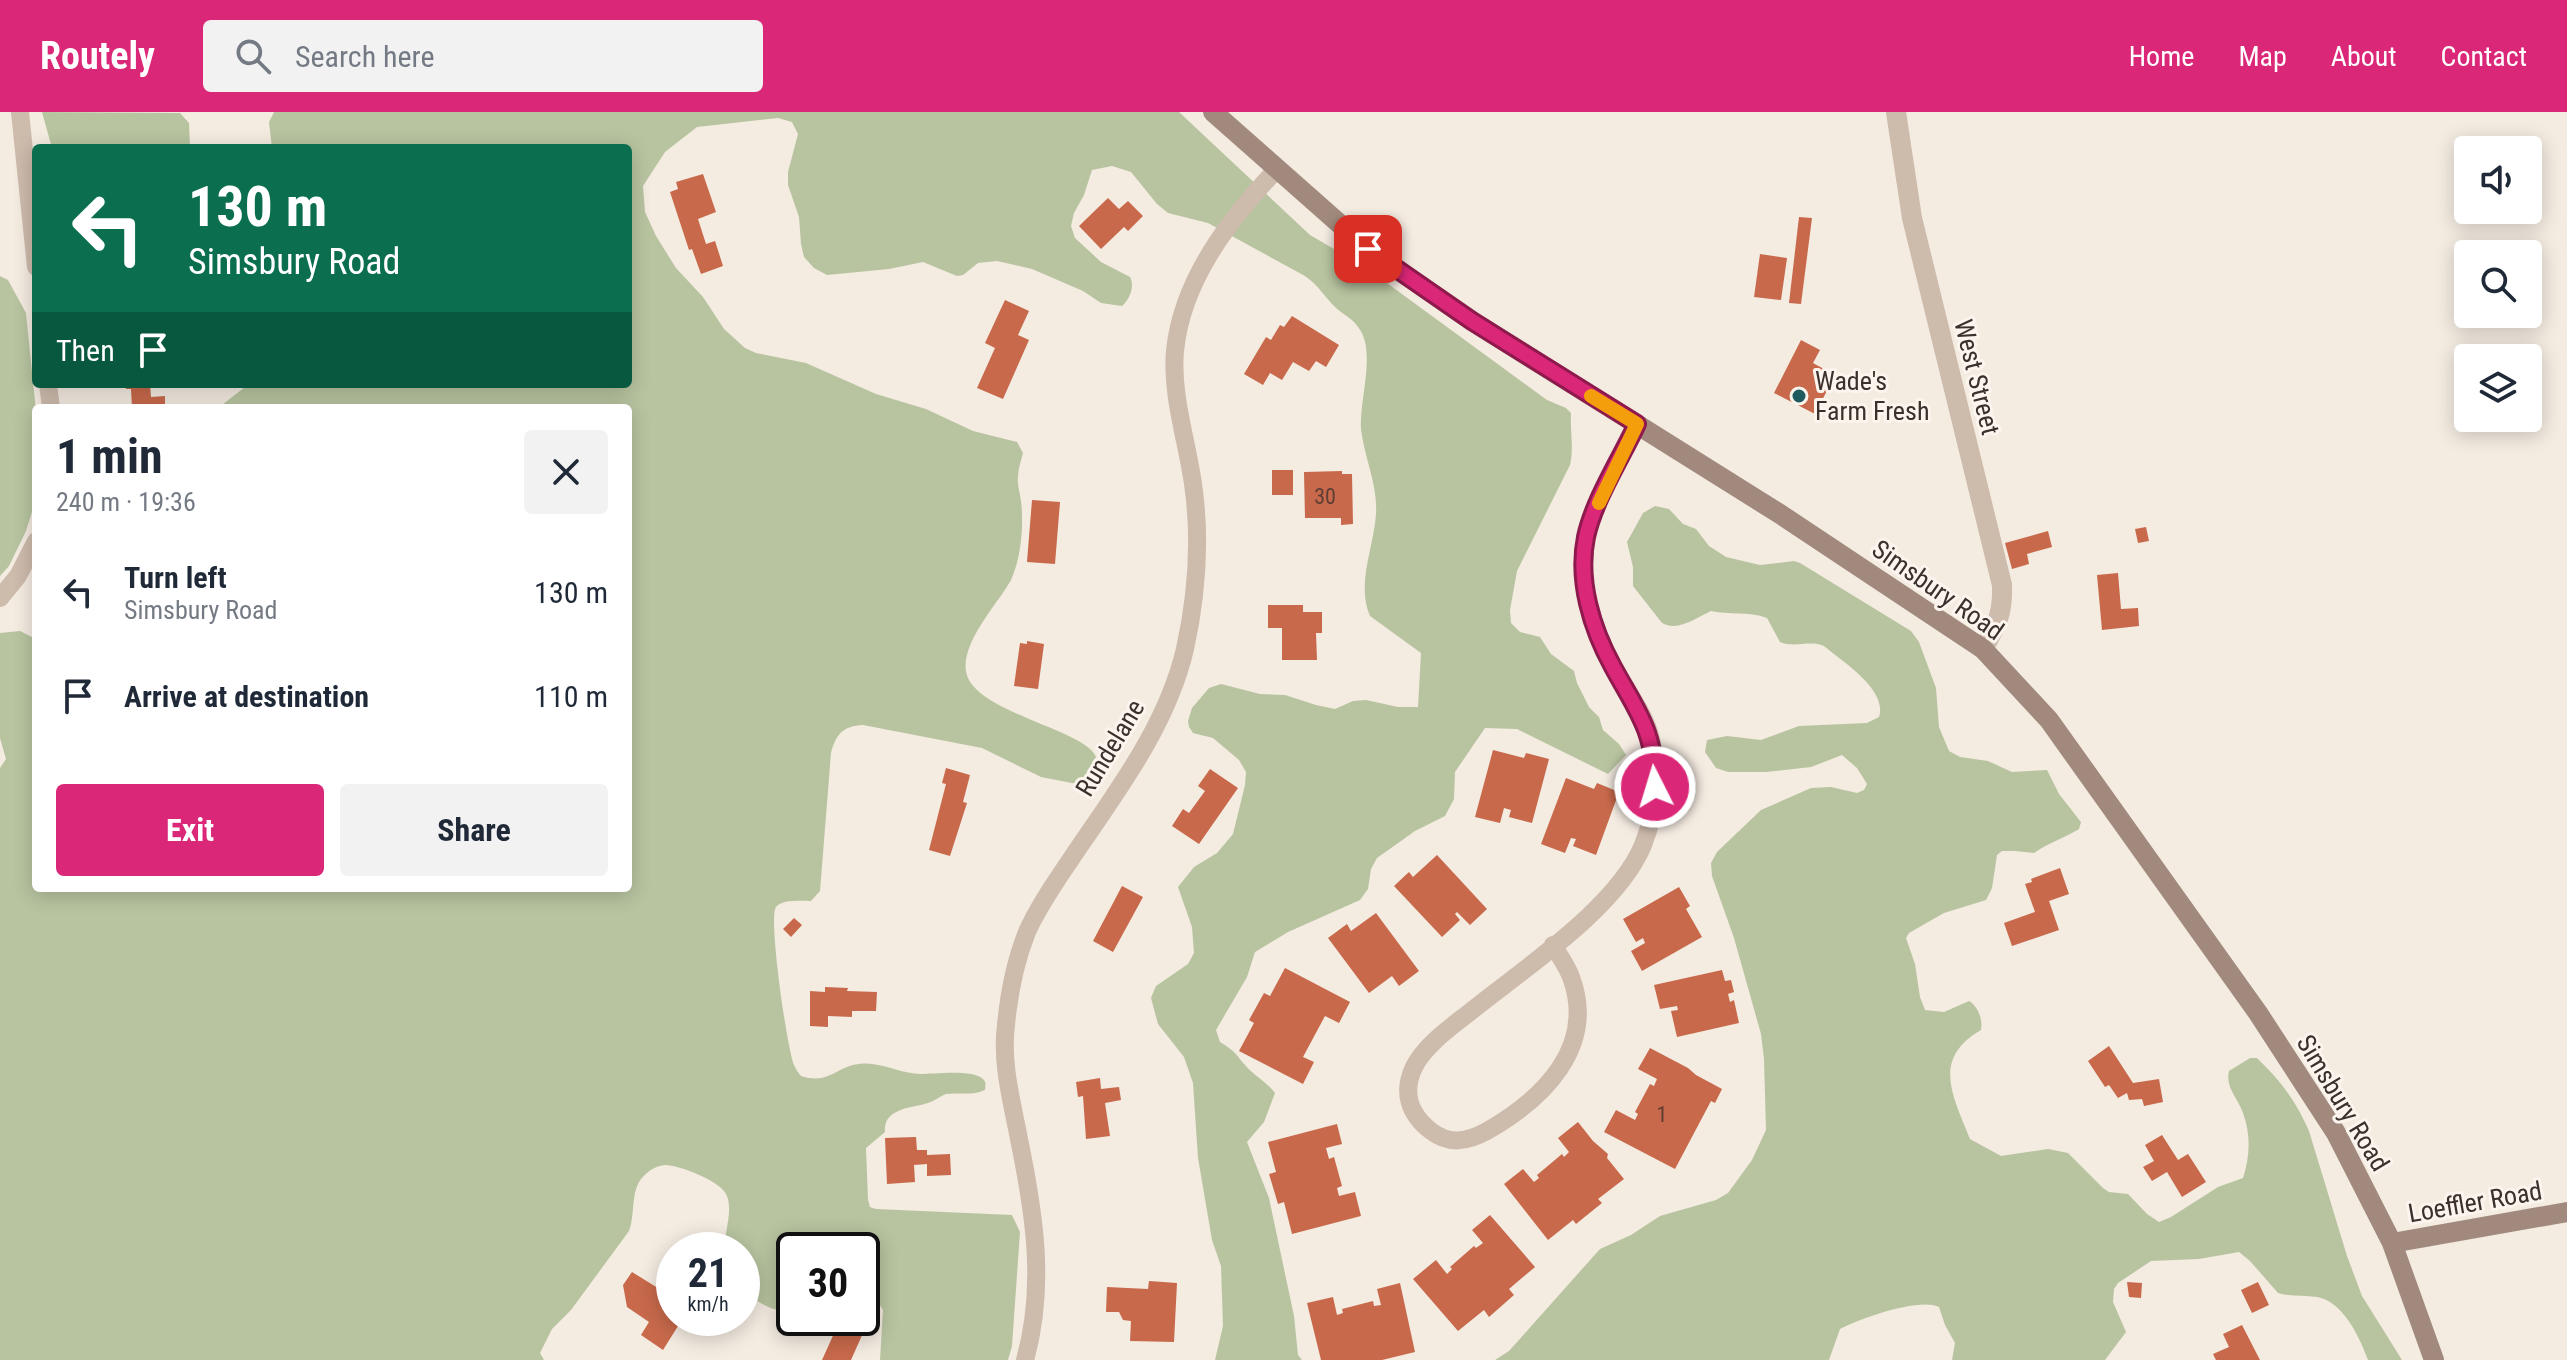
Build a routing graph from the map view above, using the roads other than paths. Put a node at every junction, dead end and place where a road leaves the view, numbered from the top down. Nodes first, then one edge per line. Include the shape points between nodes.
1 (20, 112) edge
2 (1213, 112) edge
3 (1896, 112) edge
4 (1276, 170) junction
5 (32, 228) edge
6 (1637, 424) junction
7 (32, 549) edge
8 (0, 598) edge
9 (1983, 649) junction
10 (1553, 945) junction
11 (2567, 1212) edge
12 (2392, 1243) junction
13 (1025, 1360) edge
14 (2434, 1360) edge

1 - 5 street
2 - 4 main road, Simsbury Road
3 - 9 street, West Street via 1912,218 2002,585 2003,608
4 - 6 main road, Simsbury Road via 1368,249
4 - 13 street, Rundelane via 1220,237 1199,273 1180,326 1176,384 1197,509 1198,561 1184,651 1146,744 1048,893 1013,975 1005,1065 1036,1228 1035,1315
6 - 9 main road, Simsbury Road
6 - 10 street via 1593,514 1583,561 1593,623 1649,732 1653,801 1631,866 1595,909
7 - 8 street
9 - 12 main road, Simsbury Road via 2049,720 2258,1013 2336,1133
10 - 10 street via 1418,1060 1409,1083 1409,1104 1441,1138 1473,1138 1499,1124 1540,1090 1568,1054 1579,1023 1576,997 1570,973
11 - 12 main road, Loeffler Road
12 - 14 main road, Simsbury Road

